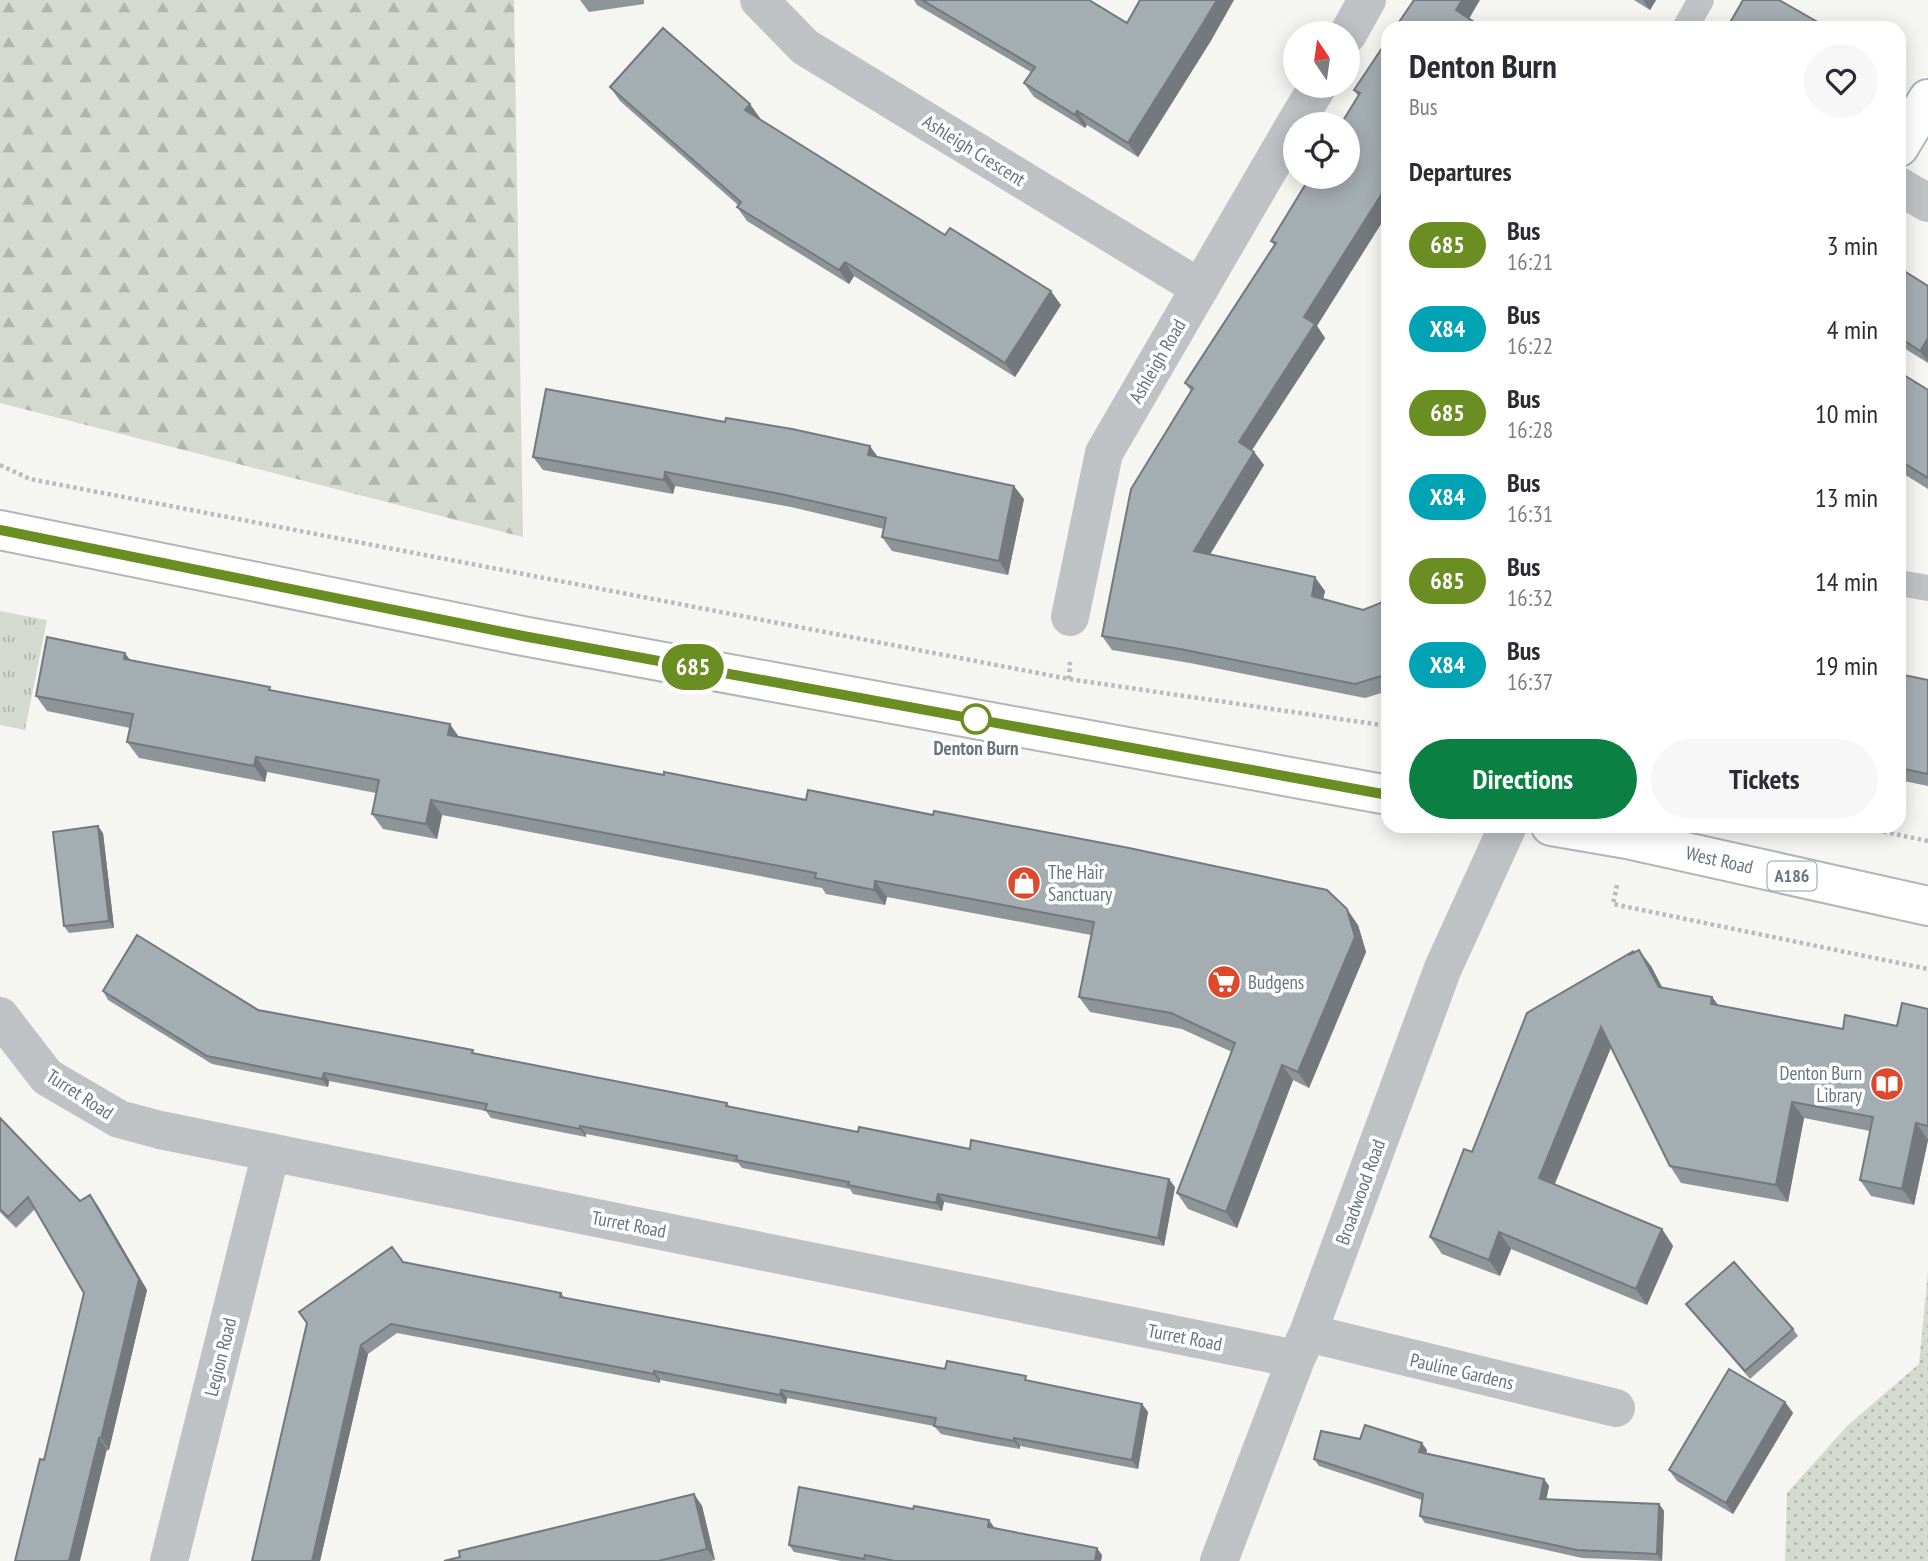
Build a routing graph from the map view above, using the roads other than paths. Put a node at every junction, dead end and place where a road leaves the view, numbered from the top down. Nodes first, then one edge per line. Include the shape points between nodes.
1 (759, 0) edge
2 (1367, 0) edge
3 (1701, 0) edge
4 (1355, 21) edge
5 (1689, 21) edge
6 (1928, 99) edge
7 (1906, 135) edge
8 (1283, 144) edge
9 (1906, 190) edge
10 (1928, 203) edge
11 (1199, 288) junction
12 (0, 530) edge
13 (1906, 584) edge
14 (1928, 588) edge
15 (1070, 617) dead end
16 (1381, 794) edge
17 (1505, 833) edge
18 (1590, 833) edge
19 (1928, 906) edge
20 (0, 1016) edge
21 (271, 1152) junction
22 (1302, 1346) junction
23 (1616, 1408) dead end
24 (169, 1561) edge
25 (1219, 1561) edge

1 - 11 street, Ashleigh Crescent via 805,47
2 - 4 street
3 - 5 lane
6 - 7 main road
8 - 11 street, Ashleigh Road
9 - 10 street
11 - 15 street, Ashleigh Road via 1104,453
12 - 16 main road via 523,636
13 - 14 lane
17 - 22 street, Broadwood Road via 1443,968
18 - 19 main road, West Road / A186
20 - 21 street, Turret Road via 47,1076 119,1119
21 - 22 street, Turret Road
21 - 24 street, Legion Road
22 - 23 street, Pauline Gardens
22 - 25 street, Broadwood Road

